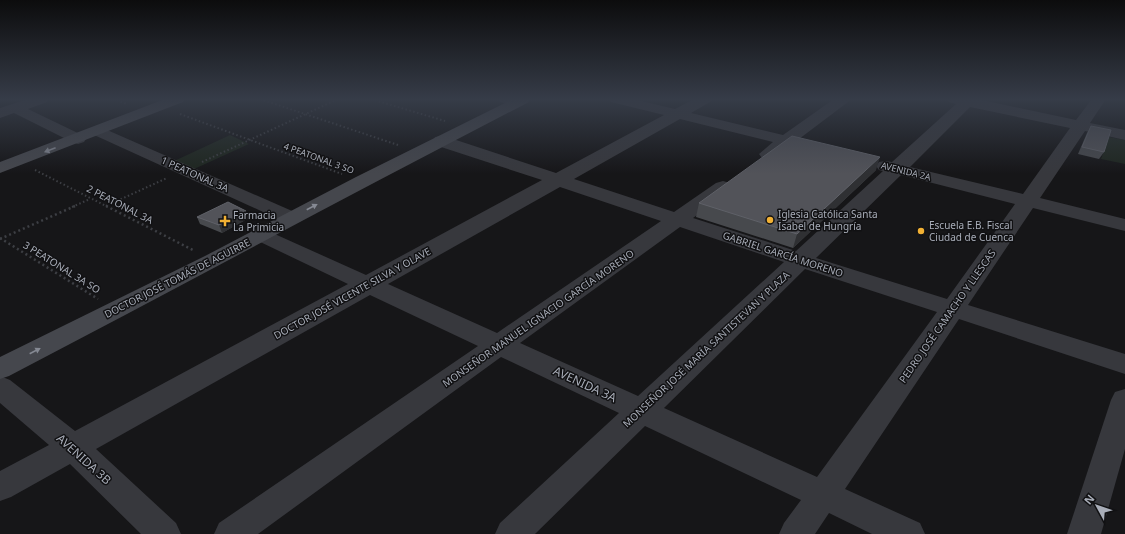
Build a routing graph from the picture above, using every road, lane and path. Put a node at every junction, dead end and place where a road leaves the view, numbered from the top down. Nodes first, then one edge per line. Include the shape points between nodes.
1 (47, 124) edge
2 (115, 124) edge
3 (206, 124) edge
4 (284, 124) edge
5 (335, 124) edge
6 (454, 124) edge
7 (475, 124) edge
8 (659, 124) edge
9 (717, 124) edge
10 (809, 124) edge
11 (939, 124) edge
12 (1071, 124) edge
13 (1080, 126) junction
14 (468, 128) junction
15 (98, 131) junction
16 (1125, 135) edge
17 (78, 139) junction
18 (249, 140) junction
19 (441, 141) junction
20 (786, 141) junction
21 (815, 148) edge
22 (419, 152) junction
23 (866, 161) edge
24 (19, 162) junction
25 (0, 168) edge
26 (896, 168) junction
27 (185, 170) junction
28 (557, 180) junction
29 (362, 181) junction
30 (91, 199) junction
31 (1028, 201) junction
32 (106, 206) junction
33 (292, 218) junction
34 (678, 220) junction
35 (1125, 225) edge
36 (261, 235) junction
37 (0, 239) edge
38 (800, 260) junction
39 (214, 261) junction
40 (369, 284) junction
41 (953, 309) junction
42 (116, 310) junction
43 (501, 345) junction
44 (1125, 364) edge
45 (0, 369) edge
46 (0, 387) edge
47 (1125, 400) edge
48 (642, 410) junction
49 (73, 447) junction
50 (0, 487) edge
51 (824, 495) junction
52 (164, 534) edge
53 (231, 534) edge
54 (512, 534) edge
55 (796, 534) edge
56 (908, 534) edge
57 (1084, 534) edge

1 - 17 street
2 - 15 street
3 - 18 path, 4 PEATONAL 3 SO
4 - 18 path
5 - 22 path
6 - 14 path
7 - 14 street, DOCTOR JOSÉ TOMÁS DE AGUIRRE
8 - 28 street, DOCTOR JOSÉ VICENTE SILVA Y OLAVE
9 - 20 street
10 - 20 street, MONSEÑOR MANUEL IGNACIO GARCÍA MORENO
11 - 26 street, MONSEÑOR JOSÉ MARÍA SANTISTEVAN Y PLAZA
12 - 13 street
13 - 16 street
13 - 31 street, PEDRO JOSÉ CAMACHO Y LLESCAS
14 - 19 street, DOCTOR JOSÉ TOMÁS DE AGUIRRE
15 - 17 street
15 - 27 street, 1 PEATONAL 3A
17 -> 24 street
18 - 27 path
18 - 29 path, 4 PEATONAL 3 SO
19 - 22 street, DOCTOR JOSÉ TOMÁS DE AGUIRRE
19 - 28 street, GABRIEL GARCÍA MORENO
20 - 21 street
20 - 34 street, MONSEÑOR MANUEL IGNACIO GARCÍA MORENO
22 - 29 street, DOCTOR JOSÉ TOMÁS DE AGUIRRE
23 - 26 street, AVENIDA 2A
24 - 25 street
24 - 30 path, 2 PEATONAL 3A
26 - 31 street, AVENIDA 2A
26 - 38 street, MONSEÑOR JOSÉ MARÍA SANTISTEVAN Y PLAZA
27 - 32 path
27 - 33 street, 1 PEATONAL 3A
28 - 34 street, GABRIEL GARCÍA MORENO
28 - 40 street, DOCTOR JOSÉ VICENTE SILVA Y OLAVE
33 -> 29 street, DOCTOR JOSÉ TOMÁS DE AGUIRRE
30 - 32 path, 2 PEATONAL 3A
30 - 37 path
31 - 35 street, AVENIDA 2A
31 - 41 street, PEDRO JOSÉ CAMACHO Y LLESCAS
32 - 39 path, 2 PEATONAL 3A
33 - 36 street, DOCTOR JOSÉ TOMÁS DE AGUIRRE
34 - 38 street, GABRIEL GARCÍA MORENO
34 - 43 street, MONSEÑOR MANUEL IGNACIO GARCÍA MORENO
36 - 39 street, DOCTOR JOSÉ TOMÁS DE AGUIRRE
36 - 40 street, AVENIDA 3A
37 - 42 path, 3 PEATONAL 3A SO
38 - 41 street, GABRIEL GARCÍA MORENO
38 - 48 street, MONSEÑOR JOSÉ MARÍA SANTISTEVAN Y PLAZA
39 - 42 street, DOCTOR JOSÉ TOMÁS DE AGUIRRE
40 - 43 street, AVENIDA 3A
40 - 49 street, DOCTOR JOSÉ VICENTE SILVA Y OLAVE
41 - 44 street, GABRIEL GARCÍA MORENO
41 - 51 street, PEDRO JOSÉ CAMACHO Y LLESCAS
45 -> 42 street, DOCTOR JOSÉ TOMÁS DE AGUIRRE
43 - 48 street, AVENIDA 3A
43 - 53 street, MONSEÑOR MANUEL IGNACIO GARCÍA MORENO
46 - 49 street, AVENIDA 3B
47 - 57 street
48 - 51 street, AVENIDA 3A
48 - 54 street, MONSEÑOR JOSÉ MARÍA SANTISTEVAN Y PLAZA
49 - 50 street, DOCTOR JOSÉ VICENTE SILVA Y OLAVE
49 - 52 street, AVENIDA 3B
51 - 55 street, PEDRO JOSÉ CAMACHO Y LLESCAS
51 - 56 street, AVENIDA 3A

